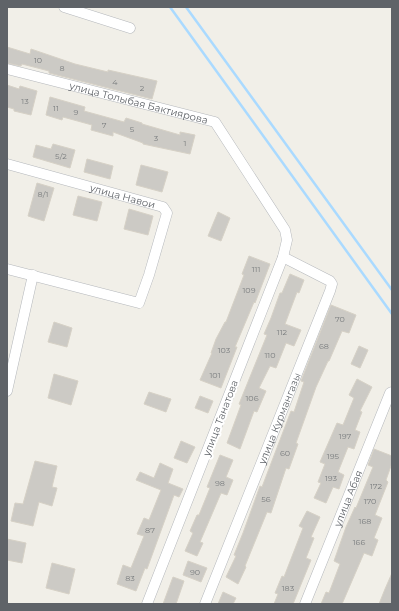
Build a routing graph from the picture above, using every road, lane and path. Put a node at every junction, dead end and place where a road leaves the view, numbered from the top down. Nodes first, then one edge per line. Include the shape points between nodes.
1 (64, 7) edge
2 (130, 28) dead end
3 (7, 70) edge
4 (7, 164) edge
5 (285, 230) joint
6 (283, 257) junction
7 (7, 269) edge
8 (33, 275) junction
9 (7, 391) edge
10 (391, 393) edge
11 (147, 604) edge
12 (205, 604) edge
13 (306, 604) edge

1 - 2 street
3 - 5 street, улица Толыбая Бактиярова via 216,122
4 - 8 street, улица Навои via 163,207 167,213 139,303
5 - 6 street, улица Танатова via 287,240
6 - 11 street, улица Танатова
6 - 12 street, улица Курмангазы via 332,284
7 - 8 street
8 - 9 street
10 - 13 street, улица Абая

